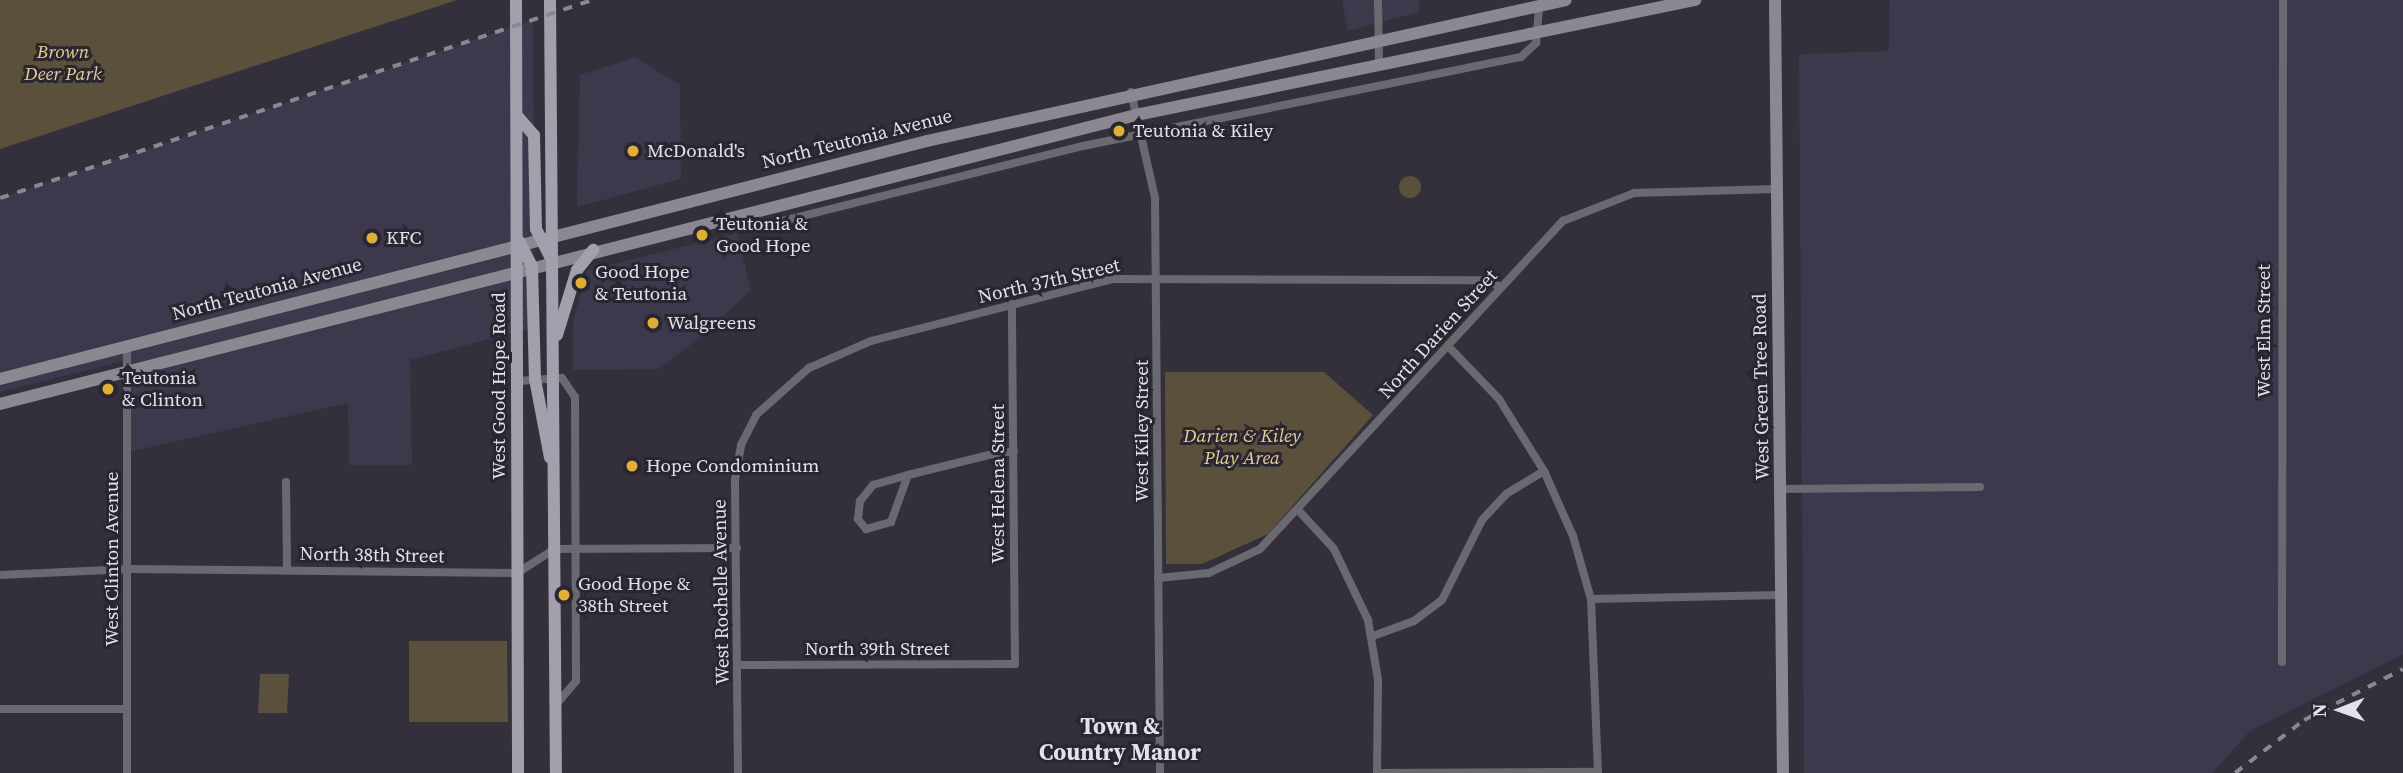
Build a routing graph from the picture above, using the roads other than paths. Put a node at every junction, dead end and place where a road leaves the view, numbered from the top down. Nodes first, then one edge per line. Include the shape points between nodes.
1 (516, 0) edge
2 (550, 0) edge
3 (1378, 0) edge
4 (1566, 0) edge
5 (1695, 0) edge
6 (1775, 0) edge
7 (2283, 0) edge
8 (1539, 5) junction
9 (1539, 30) junction
10 (1378, 39) junction
11 (1378, 64) junction
12 (1131, 92) junction
13 (1136, 115) junction
14 (519, 118) junction
15 (1140, 134) junction
16 (1776, 189) junction
17 (739, 222) junction
18 (546, 236) junction
19 (519, 241) junction
20 (593, 250) junction
21 (552, 260) junction
22 (526, 268) junction
23 (1156, 277) junction
24 (1501, 287) junction
25 (1012, 304) junction
26 (127, 346) junction
27 (1448, 346) junction
28 (553, 349) junction
29 (128, 373) junction
30 (553, 376) junction
31 (0, 379) edge
32 (535, 379) junction
33 (518, 381) junction
34 (0, 404) edge
35 (756, 415) joint
36 (1014, 451) junction
37 (554, 468) junction
38 (1544, 471) junction
39 (908, 475) junction
40 (286, 482) dead end
41 (1980, 488) dead end
42 (1783, 489) junction
43 (1300, 512) junction
44 (737, 548) junction
45 (555, 549) junction
46 (576, 549) junction
47 (129, 569) junction
48 (287, 570) junction
49 (517, 573) junction
50 (0, 575) edge
51 (1158, 578) junction
52 (1782, 595) junction
53 (1591, 598) junction
54 (1373, 636) junction
55 (2282, 662) dead end
56 (1015, 664) joint
57 (738, 665) junction
58 (555, 706) junction
59 (0, 709) edge
60 (126, 709) junction
61 (1598, 772) edge
62 (127, 773) edge
63 (519, 773) edge
64 (555, 773) edge
65 (738, 773) edge
66 (1160, 773) edge
67 (1377, 773) edge
68 (1783, 773) edge

1 - 14 main road
2 - 18 main road
3 - 10 street
4 - 8 main road, North Teutonia Avenue
5 - 9 main road
6 - 16 main road, West Green Tree Road
7 - 55 street, West Elm Street
8 - 9 street
8 - 10 main road, North Teutonia Avenue
9 - 11 main road
9 - 15 street via 1531,52 1521,57
10 - 11 street
10 - 12 main road, North Teutonia Avenue
11 - 13 main road
12 - 13 street, West Kiley Street
12 - 18 main road, North Teutonia Avenue
13 - 15 street, West Kiley Street
13 - 17 main road
14 - 18 main road via 534,135
14 - 19 main road
15 - 17 street
15 - 23 street, West Kiley Street via 1155,198
16 - 24 street, North Darien Street via 1634,193 1594,204 1563,221
16 - 42 main road, West Green Tree Road
17 - 20 main road
18 - 19 main road, North Teutonia Avenue
18 - 21 main road
19 - 22 main road
19 - 26 main road, North Teutonia Avenue
20 - 21 main road
20 - 28 main road via 577,270
21 - 22 main road
21 - 28 main road
22 - 29 main road
22 - 32 main road
22 - 33 main road, West Good Hope Road
23 - 24 street, North 37th Street via 1483,280
23 - 25 street, North 37th Street via 1112,279
23 - 51 street, West Kiley Street
24 - 27 street, North Darien Street
25 - 35 street, North 37th Street via 871,341 811,367
25 - 36 street, West Helena Street
26 - 29 street, West Clinton Avenue
26 - 31 main road, North Teutonia Avenue
27 - 38 street via 1499,399
27 - 43 street, North Darien Street
28 - 30 main road
29 - 34 main road
29 - 47 street, West Clinton Avenue
30 - 32 street
30 - 37 main road
30 - 46 street via 568,381 575,397
32 - 33 street
32 - 37 main road
33 - 49 main road, West Good Hope Road
35 - 44 street, West Rochelle Avenue via 741,445 735,480
36 - 39 street
36 - 56 street, West Helena Street
37 - 45 main road
38 - 53 street
38 - 54 street via 1506,494 1482,520 1442,600 1414,621
39 - 39 street via 873,485 860,501 858,519 866,529 891,522
40 - 48 street
41 - 42 street
42 - 52 main road, West Green Tree Road
43 - 51 street, North Darien Street via 1260,549 1209,573
43 - 54 street via 1334,549 1357,587
44 - 46 street
44 - 57 street, West Rochelle Avenue
45 - 46 street
45 - 49 street
45 - 58 main road
46 - 58 street via 576,681
47 - 48 street, North 38th Street
47 - 50 street, North 38th Street
47 - 60 street, West Clinton Avenue
48 - 49 street, North 38th Street
49 - 63 main road, West Good Hope Road
51 - 66 street, West Kiley Street
52 - 53 street
52 - 68 main road, West Green Tree Road
53 - 61 street
54 - 67 street
56 - 57 street, North 39th Street
57 - 65 street, West Rochelle Avenue
58 - 64 main road
59 - 60 street
60 - 62 street, West Clinton Avenue
61 - 67 street

